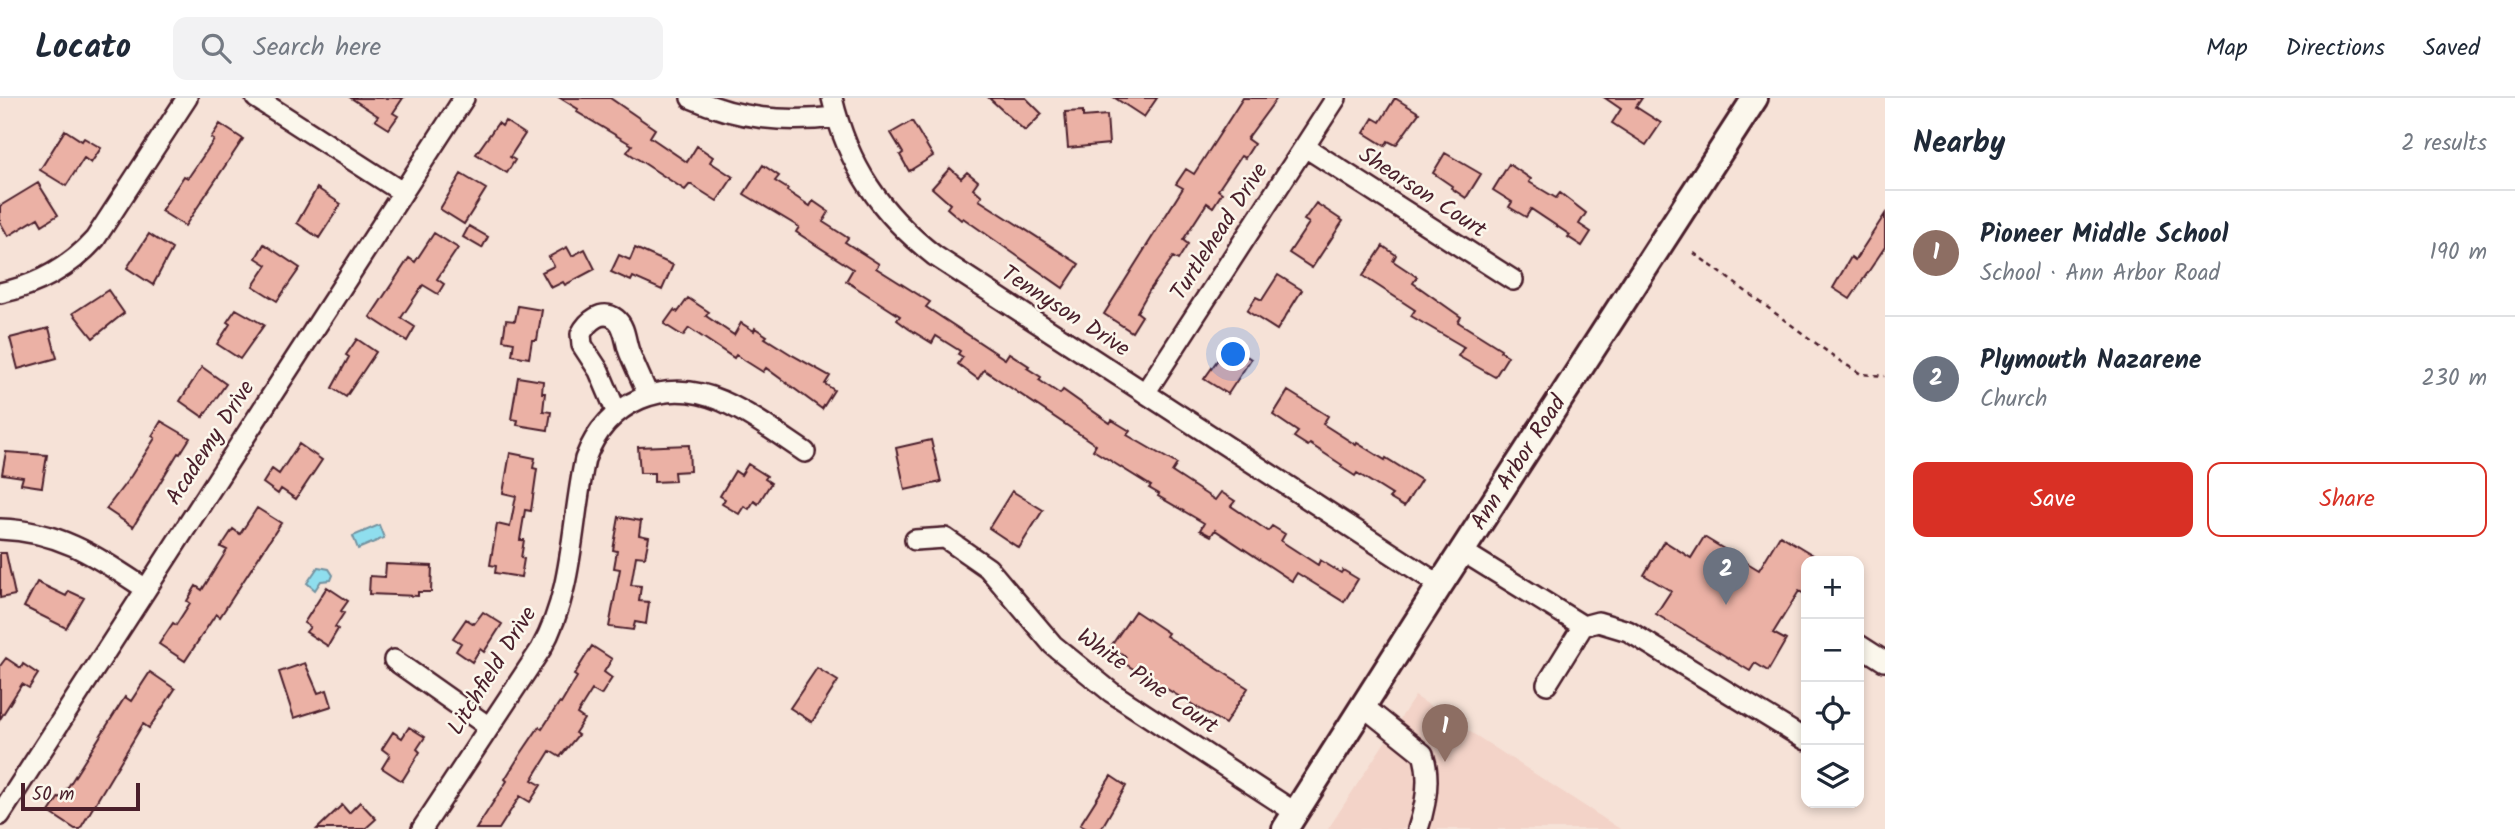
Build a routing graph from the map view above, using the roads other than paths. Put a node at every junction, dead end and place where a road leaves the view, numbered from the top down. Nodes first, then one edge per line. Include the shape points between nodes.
1 (187, 98) edge
2 (256, 98) edge
3 (464, 98) edge
4 (691, 98) edge
5 (1336, 98) edge
6 (1755, 98) edge
7 (834, 107) edge
8 (1305, 146) junction
9 (402, 192) junction
10 (1513, 280) dead end
11 (0, 293) edge
12 (1145, 393) junction
13 (649, 395) junction
14 (616, 411) junction
15 (805, 452) dead end
16 (0, 529) edge
17 (915, 540) dead end
18 (1462, 551) junction
19 (1440, 585) junction
20 (146, 589) junction
21 (1583, 626) junction
22 (1864, 648) edge
23 (394, 660) dead end
24 (1884, 662) edge
25 (1547, 684) dead end
26 (1363, 706) junction
27 (489, 727) junction
28 (1801, 737) edge
29 (0, 815) edge
30 (1291, 821) edge
31 (422, 829) edge
32 (1418, 829) edge

1 - 11 street via 84,251 45,279
2 - 9 street
3 - 9 street, Academy Drive
4 - 7 street, Tennyson Drive via 770,120 803,121
5 - 8 street, Turtlehead Drive
6 - 18 main road, Ann Arbor Road
7 - 12 street, Tennyson Drive via 866,185 909,236
8 - 10 street, Shearson Court
8 - 12 street, Turtlehead Drive
9 - 20 street, Academy Drive
12 - 19 street, Tennyson Drive
13 - 14 street, Litchfield Drive
13 - 14 street via 628,351 623,328 615,318 593,318 581,334 582,345
13 - 15 street, Litchfield Drive via 685,392 719,400
14 - 27 street, Litchfield Drive via 596,434 585,459 566,584 556,618
16 - 20 street via 42,533 74,544
17 - 30 street, White Pine Court via 945,538 988,568 1053,645
18 - 19 main road, Ann Arbor Road
18 - 21 street
19 - 26 main road, Ann Arbor Road
20 - 29 street, Academy Drive
21 - 25 street
21 - 28 street via 1598,622 1628,631
22 - 24 street
23 - 27 street
26 - 30 main road, Ann Arbor Road
26 - 32 street via 1423,754 1426,791
27 - 31 street, Litchfield Drive

